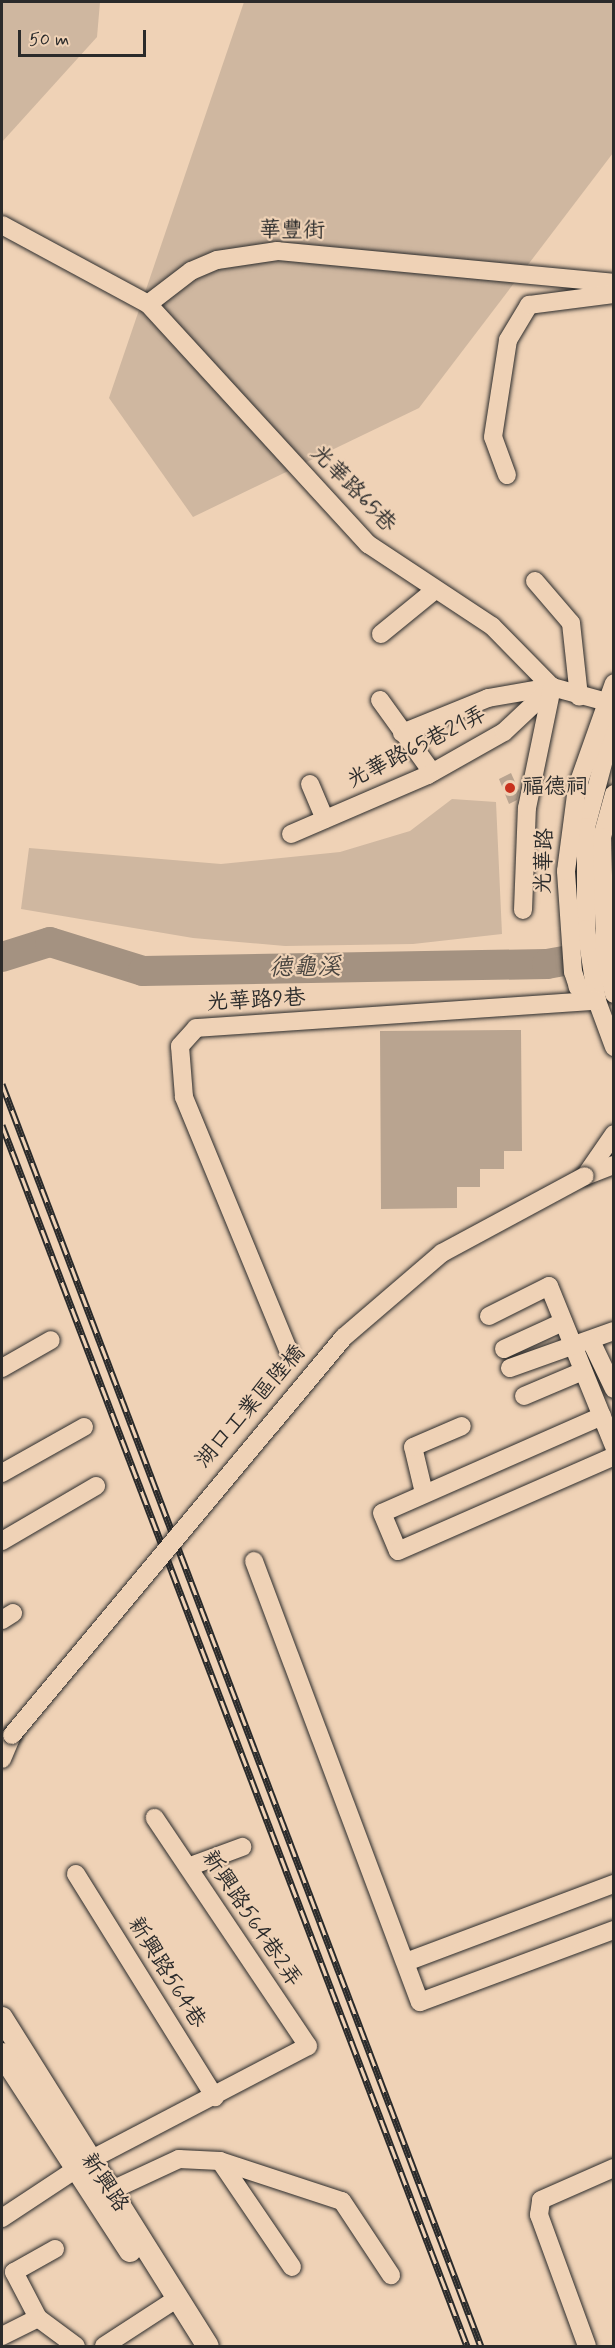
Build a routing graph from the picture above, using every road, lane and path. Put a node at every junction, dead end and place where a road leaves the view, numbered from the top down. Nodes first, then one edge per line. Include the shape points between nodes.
1 (2, 225) edge
2 (614, 283) edge
3 (614, 294) edge
4 (148, 304) junction
5 (507, 475) dead end
6 (535, 581) dead end
7 (435, 590) junction
8 (381, 634) dead end
9 (614, 683) edge
10 (552, 687) junction
11 (579, 697) junction
12 (380, 700) dead end
13 (609, 703) edge
14 (614, 722) edge
15 (402, 733) junction
16 (432, 772) junction
17 (310, 784) dead end
18 (614, 794) edge
19 (325, 819) junction
20 (291, 834) dead end
21 (523, 910) dead end
22 (596, 932) edge
23 (605, 997) edge
24 (614, 1047) edge
25 (614, 1134) edge
26 (614, 1166) edge
27 (585, 1176) junction
28 (489, 1316) dead end
29 (563, 1322) junction
30 (614, 1331) edge
31 (51, 1340) dead end
32 (582, 1341) junction
33 (504, 1349) dead end
34 (289, 1352) dead end
35 (2, 1368) edge
36 (510, 1368) dead end
37 (609, 1368) edge
38 (583, 1371) junction
39 (614, 1389) edge
40 (524, 1396) dead end
41 (602, 1416) junction
42 (84, 1426) dead end
43 (462, 1426) dead end
44 (614, 1446) edge
45 (614, 1456) edge
46 (2, 1473) edge
47 (96, 1486) dead end
48 (424, 1493) junction
49 (2, 1542) edge
50 (254, 1562) dead end
51 (4, 1740) edge
52 (2, 1759) edge
53 (155, 1818) dead end
54 (242, 1847) dead end
55 (188, 1867) junction
56 (76, 1874) dead end
57 (614, 1884) edge
58 (614, 1930) edge
59 (406, 1962) junction
60 (2, 2018) edge
61 (2, 2054) edge
62 (215, 2097) junction
63 (220, 2161) junction
64 (82, 2166) junction
65 (614, 2168) edge
66 (110, 2191) junction
67 (2, 2218) edge
68 (55, 2248) dead end
69 (292, 2267) dead end
70 (391, 2276) dead end
71 (172, 2302) junction
72 (38, 2318) junction
73 (2, 2336) edge
74 (76, 2346) edge
75 (104, 2346) edge
76 (192, 2346) edge
77 (208, 2346) edge
78 (587, 2346) edge

1 - 4 street
2 - 4 street, 華豐街 via 277,251 217,260 191,271
3 - 5 street via 529,305 508,340 493,437
4 - 7 street, 光華路65巷 via 368,544
6 - 11 street via 572,623
7 - 8 street
7 - 10 street, 光華路65巷 via 492,626
9 - 13 street, 光華路
10 - 11 street, 光華路65巷
10 - 15 street via 488,698
10 - 16 street, 光華路65巷21弄 via 504,732
10 - 21 street via 527,807
11 - 13 street, 光華路65巷
12 - 15 street
13 - 22 street, 光華路 via 570,824
14 - 22 street, 光華路 via 586,827
15 - 16 street
16 - 19 street, 光華路65巷21弄
17 - 19 street
18 - 22 street, 光華路 via 602,837
19 - 20 street, 光華路65巷21弄
22 - 23 street, 光華路
22 - 23 street, 光華路 via 573,972 578,987
23 - 24 street, 光華路
23 - 34 street, 光華路9巷 via 196,1028 180,1046 184,1097
25 - 27 street
26 - 27 street, 湖口工業區陸橋
27 - 51 street, 湖口工業區陸橋, bridge via 442,1253 344,1337
28 - 29 street via 549,1286
29 - 32 street
29 - 33 street
30 - 32 street
31 - 35 street
32 - 36 street
32 - 37 street
32 - 38 street
37 - 39 street
38 - 40 street
38 - 41 street
41 - 44 street
41 - 48 street
42 - 46 street
43 - 48 street via 413,1447
45 - 48 street via 398,1551 382,1513
47 - 49 street
50 - 59 street
51 - 52 street, 湖口工業區陸橋
53 - 55 street, 新興路564巷2弄
54 - 55 street
55 - 62 street, 新興路564巷2弄 via 308,2046
56 - 62 street, 新興路564巷
57 - 59 street
58 - 59 street via 420,2002
60 - 64 main road, 新興路
61 - 64 main road, 新興路
62 - 64 street
63 - 66 street via 179,2160
63 - 69 street
63 - 70 street via 342,2201
64 - 66 main road, 新興路
64 - 67 street
64 - 71 main road, 新興路
65 - 78 street via 541,2200 540,2208
66 - 71 main road, 新興路
68 - 72 street via 14,2272
71 - 75 street
71 - 76 main road, 新興路
71 - 77 main road, 新興路
72 - 73 street
72 - 74 street

